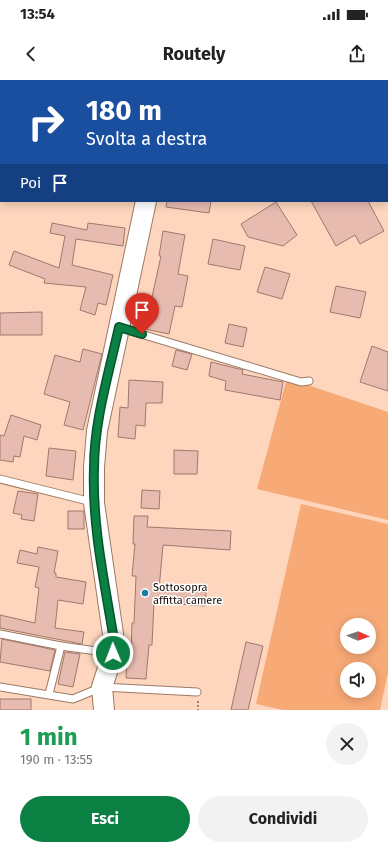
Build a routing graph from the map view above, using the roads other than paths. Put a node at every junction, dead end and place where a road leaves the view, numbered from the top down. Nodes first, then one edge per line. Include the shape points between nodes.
1 (146, 202) edge
2 (119, 327) junction
3 (309, 381) dead end
4 (0, 479) edge
5 (94, 503) junction
6 (0, 634) edge
7 (61, 646) junction
8 (113, 653) junction
9 (0, 687) edge
10 (102, 687) junction
11 (197, 692) dead end
12 (49, 694) junction
13 (104, 710) edge

1 - 2 main road
2 - 3 lane via 301,382
2 - 5 main road via 97,431
4 - 5 lane
5 - 8 main road via 113,634
6 - 7 lane
7 - 8 lane
7 - 12 lane
8 - 10 main road
9 - 12 lane
10 - 11 lane
10 - 12 lane via 73,699
10 - 13 main road

